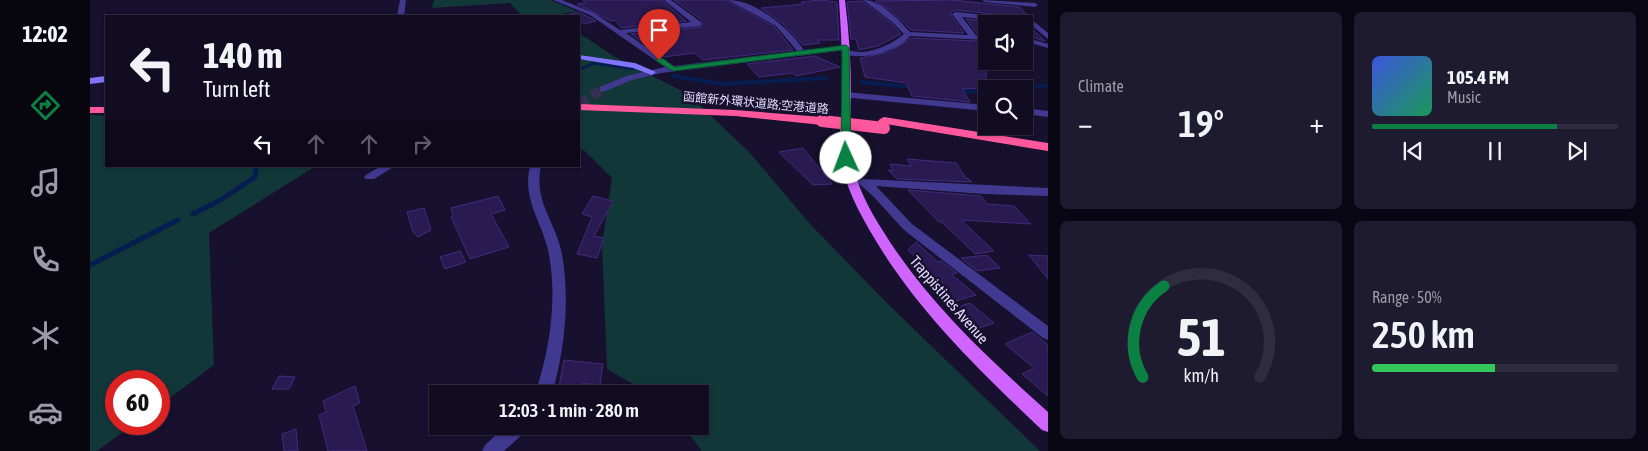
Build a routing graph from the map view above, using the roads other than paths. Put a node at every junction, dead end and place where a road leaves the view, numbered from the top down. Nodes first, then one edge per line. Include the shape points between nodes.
1 (403, 0) edge
2 (556, 0) edge
3 (667, 0) edge
4 (731, 0) edge
5 (842, 0) edge
6 (866, 0) edge
7 (985, 0) edge
8 (1035, 5) dead end
9 (401, 15) edge
10 (618, 32) junction
11 (908, 34) junction
12 (1048, 37) edge
13 (974, 38) junction
14 (978, 38) edge
15 (1033, 42) edge
16 (1048, 46) edge
17 (846, 50) junction
18 (802, 53) junction
19 (580, 57) edge
20 (673, 69) junction
21 (652, 72) junction
22 (105, 79) edge
23 (90, 81) edge
24 (603, 89) tunnel mouth
25 (845, 95) junction
26 (580, 100) edge
27 (105, 102) edge
28 (90, 103) edge
29 (580, 107) edge
30 (978, 107) edge
31 (90, 110) edge
32 (105, 110) edge
33 (1033, 112) edge
34 (1048, 114) edge
35 (822, 118) junction
36 (884, 125) junction
37 (1048, 147) edge
38 (1048, 154) edge
39 (388, 167) edge
40 (536, 167) edge
41 (370, 178) dead end
42 (858, 182) junction
43 (1048, 192) edge
44 (1045, 330) edge
45 (546, 385) edge
46 (1048, 424) edge
47 (509, 435) edge
48 (491, 451) edge

1 - 9 street
2 - 10 street via 588,12
3 - 10 street via 698,24
4 - 18 street via 779,25
5 - 17 main road, Trappistines Avenue
6 - 11 street via 894,19
7 - 8 street
10 - 20 street
11 - 13 street
11 - 17 street via 907,38 868,54
12 - 13 street via 1032,22 956,14
13 - 14 street
15 - 16 street
17 - 18 street
17 - 25 main road, Trappistines Avenue
18 - 20 street
19 - 21 street
20 - 21 street
21 - 24 street
22 - 23 street
25 - 30 street
25 - 42 main road, Trappistines Avenue via 846,158
26 - 35 highway, 函館新外環状道路;空港道路 via 740,108
27 - 28 highway
29 - 35 highway, 函館新外環状道路;空港道路
31 - 32 highway
33 - 34 street
35 - 36 highway, 函館新外環状道路;空港道路, bridge
36 - 37 highway, 函館新外環状道路;空港道路
36 - 38 highway, 函館新外環状道路;空港道路
39 - 41 street
40 - 45 street via 532,176 533,194 555,251 558,287 557,333
42 - 43 street
42 - 44 street via 876,192 908,227
42 - 46 main road, Trappistines Avenue via 865,212 912,286 987,367
47 - 48 street

